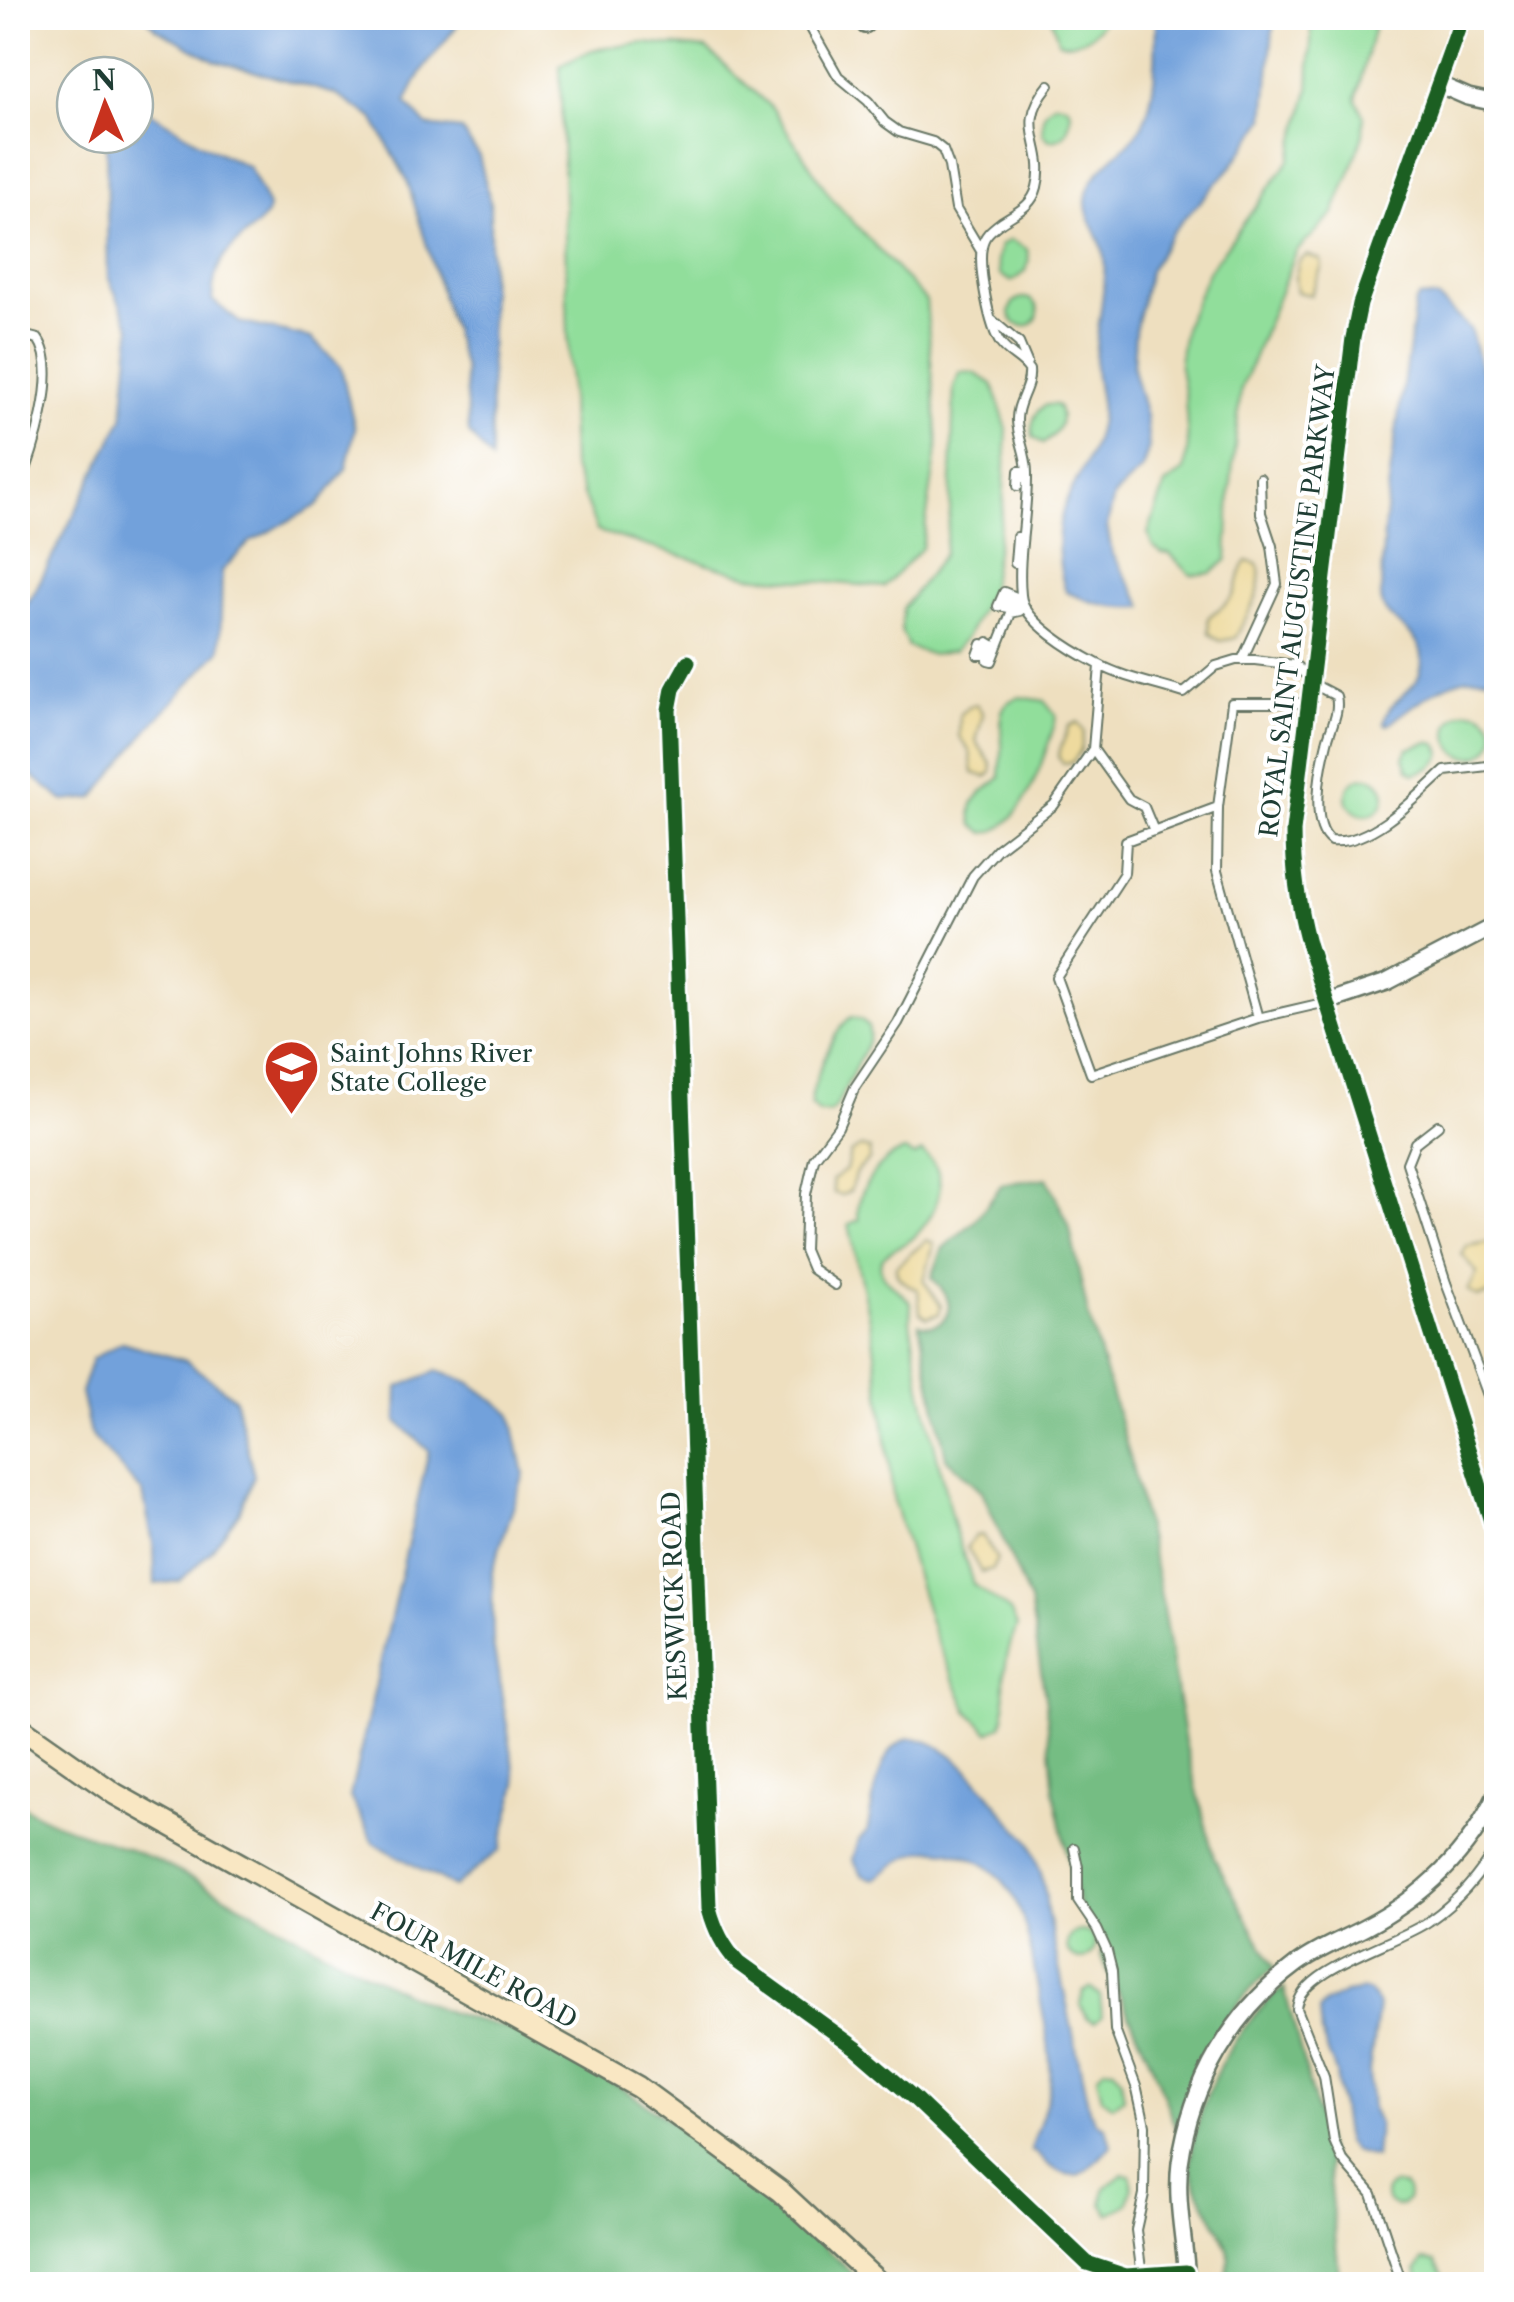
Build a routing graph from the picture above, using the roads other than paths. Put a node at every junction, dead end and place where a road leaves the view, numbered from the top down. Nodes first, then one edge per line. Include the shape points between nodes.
1 (804, 18) edge
2 (1462, 18) edge
3 (1049, 84) dead end
4 (1438, 84) junction
5 (1496, 103) edge
6 (981, 251) junction
7 (18, 334) edge
8 (1260, 478) dead end
9 (18, 491) edge
10 (1021, 598) junction
11 (1005, 606) dead end
12 (982, 644) dead end
13 (1242, 660) junction
14 (688, 662) dead end
15 (1100, 666) junction
16 (1311, 680) junction
17 (1308, 703) junction
18 (1093, 749) junction
19 (1496, 764) edge
20 (1218, 807) junction
21 (1154, 830) junction
22 (1496, 925) edge
23 (1327, 1002) junction
24 (1258, 1018) junction
25 (1438, 1124) dead end
26 (834, 1285) dead end
27 (1496, 1418) edge
28 (1496, 1537) edge
29 (18, 1726) edge
30 (1496, 1795) edge
31 (1496, 1847) edge
32 (1074, 1848) dead end
33 (1186, 2278) edge
34 (1142, 2280) edge
35 (880, 2284) edge
36 (1402, 2284) edge

1 - 6 lane via 838,76 885,122 943,150 956,209
2 - 4 street, ROYAL SAINT AUGUSTINE PARKWAY
3 - 6 lane via 1031,120 1040,169 1036,192 987,234
4 - 5 street
4 - 16 street, ROYAL SAINT AUGUSTINE PARKWAY via 1352,338
6 - 10 lane via 1001,344 1029,370 1016,418 1026,453
7 - 9 lane via 38,339 46,358 38,432
8 - 13 lane via 1277,584
10 - 11 lane via 1004,592 998,606 1016,608 1006,596
10 - 12 lane via 992,661 993,644 978,655
10 - 15 lane via 1037,624
13 - 15 lane via 1216,666 1184,693
13 - 16 lane via 1296,666
14 - 34 street, KESWICK ROAD via 669,710 714,1928 738,1963 914,2098 1072,2251 1105,2272
15 - 18 lane
16 - 17 street, ROYAL SAINT AUGUSTINE PARKWAY
16 - 19 lane via 1338,702 1319,808 1320,827 1332,841 1370,833 1445,770
17 - 20 lane via 1232,703
17 - 23 street, ROYAL SAINT AUGUSTINE PARKWAY via 1293,866
18 - 21 lane via 1129,799 1144,807
18 - 26 lane via 1054,804 973,876 898,1023 814,1159 804,1250 812,1269
20 - 21 lane
20 - 24 lane via 1217,871
21 - 24 lane via 1126,841 1124,873 1056,977 1090,1074
22 - 23 street via 1387,982
23 - 24 lane
23 - 28 street, ROYAL SAINT AUGUSTINE PARKWAY
25 - 27 lane via 1415,1143 1407,1163
29 - 35 main road, FOUR MILE ROAD via 115,1794 638,2087 780,2191
30 - 33 street via 1470,1840 1422,1891 1298,1962 1226,2037 1185,2133 1178,2202
31 - 36 lane via 1462,1894 1428,1922 1328,1970 1298,2000 1324,2076 1334,2142 1372,2194
32 - 34 lane via 1078,1901 1106,1950 1115,2030 1145,2125 1136,2230
33 - 34 street, KESWICK ROAD

